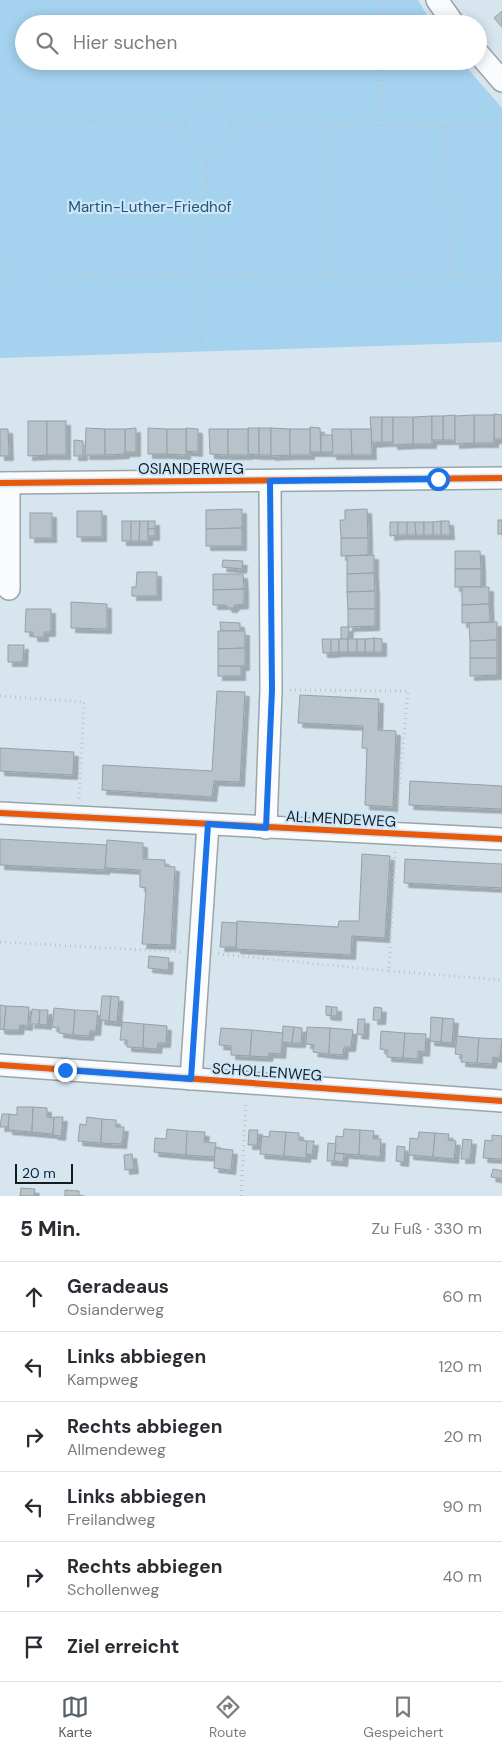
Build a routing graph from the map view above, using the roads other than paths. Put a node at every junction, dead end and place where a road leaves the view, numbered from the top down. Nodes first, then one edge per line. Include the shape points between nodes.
1 (437, 0) edge
2 (448, 15) edge
3 (487, 64) edge
4 (502, 81) edge
5 (502, 478) edge
6 (270, 481) junction
7 (4, 483) edge
8 (9, 589) dead end
9 (0, 813) edge
10 (208, 824) junction
11 (266, 828) junction
12 (502, 839) edge
13 (0, 1065) edge
14 (191, 1079) junction
15 (502, 1100) edge

1 - 2 street
3 - 4 street
5 - 6 street, OSIANDERWEG
6 - 7 street, OSIANDERWEG
6 - 11 street via 272,690
7 - 8 street
9 - 10 street, ALLMENDEWEG
10 - 11 street, ALLMENDEWEG
10 - 14 street
11 - 12 street, ALLMENDEWEG
13 - 14 street, SCHOLLENWEG
14 - 15 street, SCHOLLENWEG

